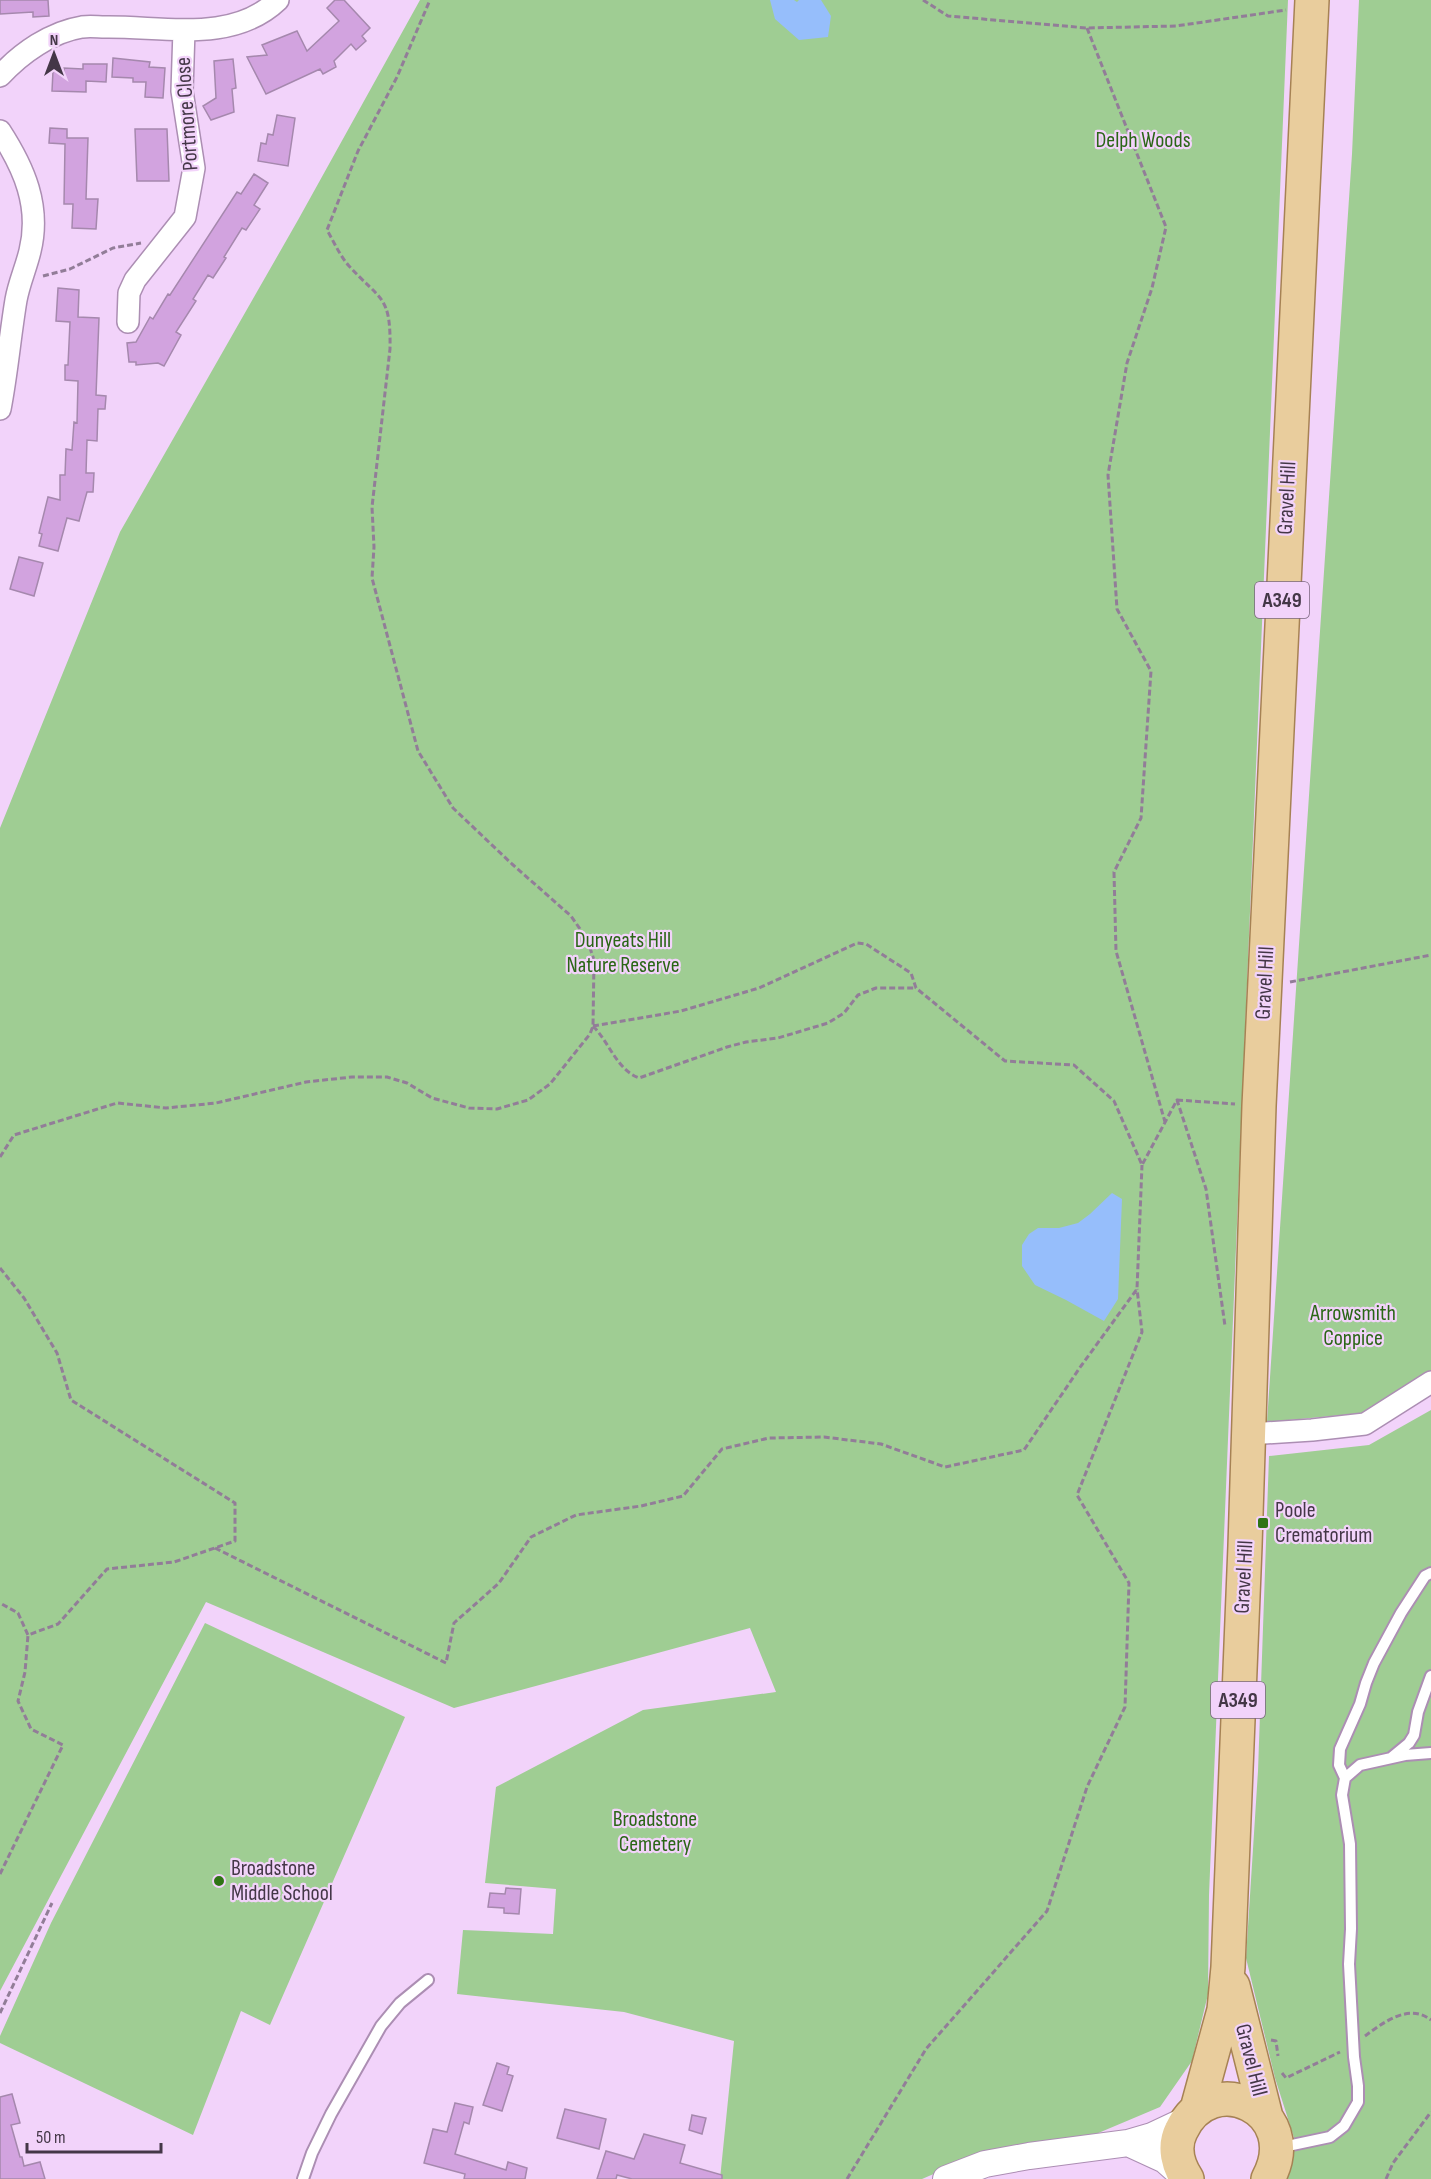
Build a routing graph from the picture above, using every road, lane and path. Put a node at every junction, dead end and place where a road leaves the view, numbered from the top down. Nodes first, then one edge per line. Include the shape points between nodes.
1 (278, 0) edge
2 (430, 0) edge
3 (923, 0) edge
4 (1312, 3) edge
5 (1087, 28) junction
6 (183, 30) junction
7 (0, 76) edge
8 (0, 131) edge
9 (170, 238) junction
10 (23, 274) junction
11 (128, 322) dead end
12 (0, 409) edge
13 (1431, 954) edge
14 (1265, 987) junction
15 (916, 988) junction
16 (593, 1026) junction
17 (1177, 1100) junction
18 (1259, 1106) junction
19 (1165, 1122) junction
20 (0, 1157) edge
21 (1142, 1165) junction
22 (0, 1268) edge
23 (1137, 1289) junction
24 (1227, 1337) dead end
25 (1431, 1382) edge
26 (1249, 1434) junction
27 (215, 1548) junction
28 (1431, 1573) edge
29 (0, 1604) edge
30 (28, 1635) junction
31 (1431, 1676) edge
32 (1431, 1753) edge
33 (1391, 1758) junction
34 (1345, 1778) junction
35 (0, 1874) edge
36 (52, 1903) dead end
37 (1228, 1967) junction
38 (428, 1980) dead end
39 (0, 2013) edge
40 (1431, 2020) edge
41 (1247, 2042) junction
42 (1353, 2045) junction
43 (1278, 2060) dead end
44 (1280, 2070) dead end
45 (1431, 2112) edge
46 (1192, 2114) junction
47 (1266, 2117) junction
48 (1128, 2143) junction
49 (1277, 2148) junction
50 (303, 2179) edge
51 (847, 2179) edge
52 (946, 2179) edge
53 (1186, 2179) edge
54 (1268, 2179) edge
55 (1386, 2179) edge

1 - 6 street, Portmore Close via 240,24
2 - 16 path via 397,77 358,151 327,230 348,264 387,308 390,327 372,507 372,578 418,751 453,807 571,916 587,939 594,960
3 - 5 path via 948,16
4 - 5 path via 1176,26
4 - 14 main road, Gravel Hill / A349
5 - 19 path via 1166,227 1152,288 1127,363 1108,475 1117,609 1151,671 1141,818 1114,872 1116,951
6 - 7 street, Portmore Close via 82,27 35,46
6 - 9 street, Portmore Close via 182,91 194,168 185,218
8 - 10 street via 23,170 31,201 31,250
9 - 10 path via 113,248 70,269 43,276
9 - 11 street, Portmore Close via 135,280 129,294
10 - 12 street
13 - 14 path
14 - 18 main road, Gravel Hill / A349
15 - 16 path via 911,973 866,944 857,943 759,988 681,1011
15 - 16 path via 876,988 858,995 844,1013 828,1023 778,1038 727,1047 639,1078 626,1071
15 - 21 path via 1005,1060 1074,1065 1114,1101
16 - 20 path via 550,1084 528,1100 497,1109 469,1108 432,1098 407,1083 387,1077 352,1077 306,1082 216,1103 166,1108 117,1103 14,1135
17 - 18 path
17 - 19 path
17 - 24 path via 1206,1189
18 - 26 main road, Gravel Hill / A349
19 - 21 path
21 - 23 path
22 - 27 path via 24,1298 57,1353 71,1400 235,1503 235,1541
23 - 27 path via 1024,1450 945,1467 881,1444 824,1437 769,1438 722,1449 683,1496 576,1515 531,1537 499,1583 454,1623 446,1663
23 - 51 path via 1142,1332 1077,1495 1129,1582 1125,1707 1087,1787 1047,1911 926,2049
25 - 26 street via 1365,1424
26 - 37 main road, Gravel Hill / A349
27 - 30 path via 174,1562 107,1569 58,1624
28 - 34 lane via 1401,1613 1374,1663 1340,1749 1339,1765
29 - 30 path via 18,1613
30 - 35 path via 18,1701 31,1729 63,1745
31 - 33 lane via 1414,1735
32 - 33 lane
33 - 34 lane via 1360,1765
34 - 42 lane via 1342,1795 1350,1844
36 - 39 path
37 - 41 main road, Gravel Hill / A349
37 - 46 main road, Gravel Hill / A349 via 1224,2010
38 - 50 lane via 400,2003 381,2026 331,2114
40 - 42 path via 1404,2014 1383,2023
41 - 43 path via 1257,2038 1276,2041
41 - 47 main road, Gravel Hill / A349
42 - 44 path via 1286,2078
42 - 49 lane via 1358,2102 1344,2126 1330,2137
45 - 55 path via 1393,2163
46 - 47 main road via 1211,2102 1226,2099 1248,2104
46 - 48 street via 1152,2136
46 - 53 main road, Gravel Hill via 1179,2135 1177,2152
47 - 49 main road, Gravel Hill
48 - 52 street via 996,2162
48 - 53 street via 1165,2160
49 - 54 main road

